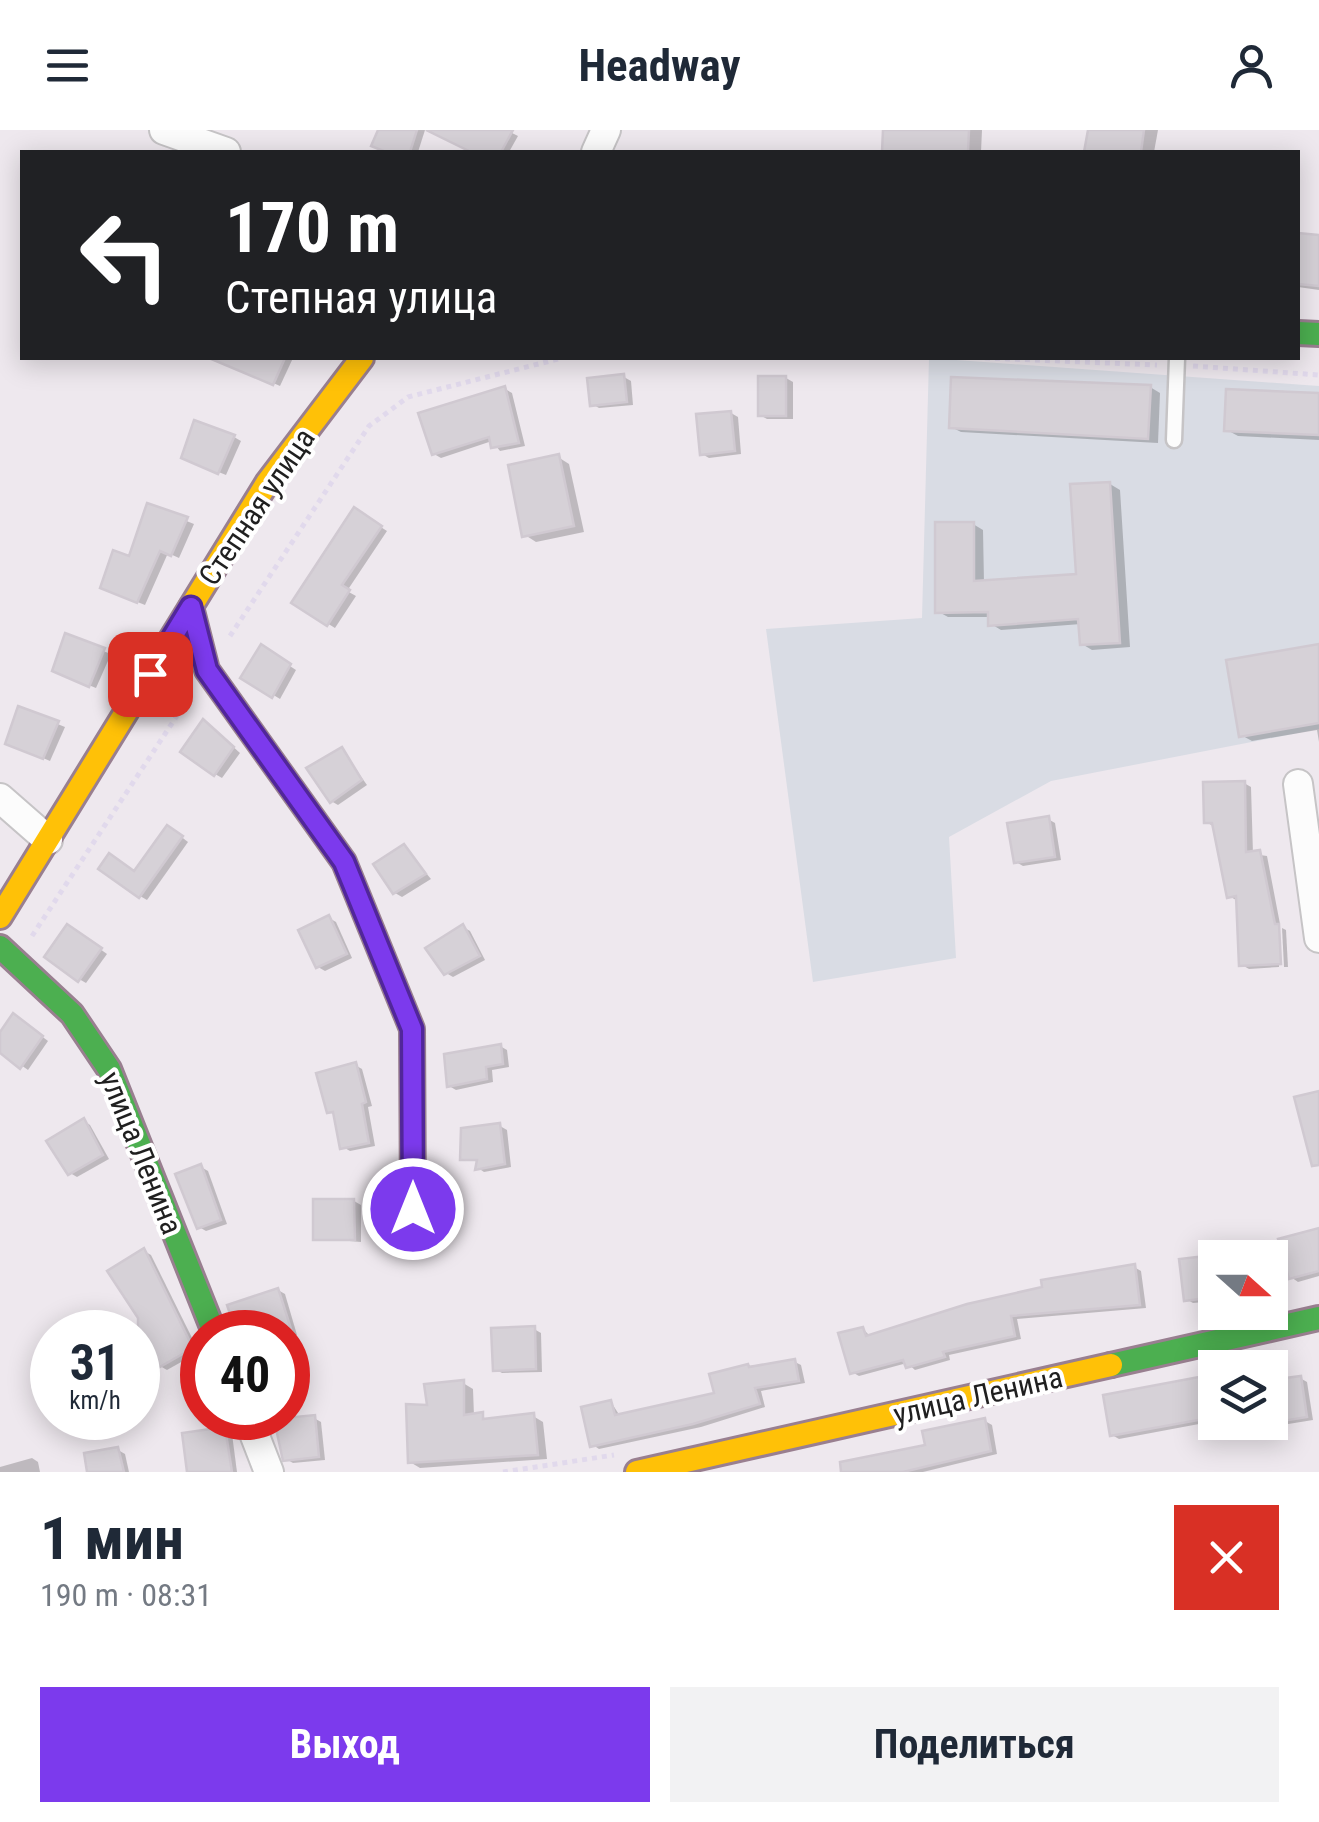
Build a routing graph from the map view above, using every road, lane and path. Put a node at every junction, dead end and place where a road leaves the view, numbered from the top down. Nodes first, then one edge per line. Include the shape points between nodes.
1 (164, 130) edge
2 (220, 150) edge
3 (360, 360) edge
4 (554, 360) edge
5 (1113, 360) edge
6 (1177, 361) edge
7 (1319, 374) edge
8 (1174, 440) dead end
9 (191, 607) junction
10 (207, 670) junction
11 (1298, 784) dead end
12 (0, 798) edge
13 (48, 840) junction
14 (0, 916) edge
15 (1319, 938) edge
16 (8, 954) edge
17 (413, 1209) dead end
18 (205, 1310) edge
19 (1319, 1318) edge
20 (257, 1440) edge
21 (269, 1472) edge
22 (637, 1472) edge

1 - 2 street
3 - 9 street, Степная улица via 267,483
4 - 10 path via 408,397 369,426
5 - 6 path
6 - 7 path
6 - 8 lane
9 - 10 street
9 - 13 street, Степная улица
10 - 16 path
10 - 17 street via 344,862 412,1029
11 - 15 street
12 - 13 street
13 - 14 street, Степная улица
16 - 18 street, улица Ленина via 72,1014 109,1069
19 - 22 street, улица Ленина
20 - 21 street

